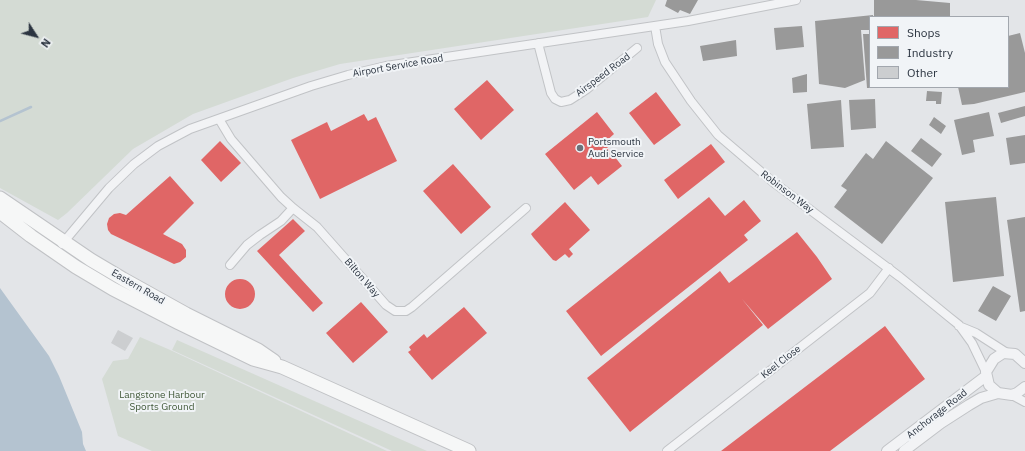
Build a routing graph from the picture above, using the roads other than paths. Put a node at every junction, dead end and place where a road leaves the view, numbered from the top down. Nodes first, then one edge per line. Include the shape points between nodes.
1 (796, 0) edge
2 (655, 26) junction
3 (538, 43) junction
4 (637, 48) dead end
5 (219, 119) junction
6 (0, 198) edge
7 (292, 208) junction
8 (526, 208) dead end
9 (0, 212) edge
10 (64, 242) junction
11 (55, 253) junction
12 (230, 265) dead end
13 (889, 268) junction
14 (959, 325) junction
15 (1016, 353) edge
16 (1025, 363) edge
17 (282, 367) junction
18 (986, 374) junction
19 (1025, 387) edge
20 (998, 393) junction
21 (1012, 395) junction
22 (1025, 402) edge
23 (469, 451) edge
24 (667, 451) edge
25 (887, 451) edge
26 (904, 451) edge

1 - 2 street, Airport Service Road
2 - 3 street, Airport Service Road
2 - 13 street, Robinson Way via 665,62 718,135 774,182
3 - 4 street, Airspeed Road via 551,93 555,100 561,102 570,100 587,89
3 - 5 street, Airport Service Road via 386,66 348,75
5 - 7 street, Bilton Way via 231,139
5 - 10 street, Airport Service Road via 174,136 147,153 109,188
6 - 10 main road, Eastern Road
7 - 8 street, Bilton Way via 317,227 391,310 400,312 412,307
7 - 12 street via 281,221 247,245
9 - 11 main road, Eastern Road
10 - 11 street, Airport Service Road
10 - 17 main road, Eastern Road via 123,279 258,350
11 - 17 main road, Eastern Road via 113,289 179,324 253,359
13 - 14 street, Robinson Way
13 - 24 street, Keel Close via 870,293
14 - 15 street, Robinson Way
14 - 18 street, Robinson Way via 972,343
15 - 16 street
15 - 18 street, Anchorage Road via 999,355
17 - 23 main road, Eastern Road
18 - 20 street via 989,385
18 - 25 street, Anchorage Road
19 - 21 street
20 - 21 street
20 - 26 street, Anchorage Road via 981,398 963,408
21 - 22 street

